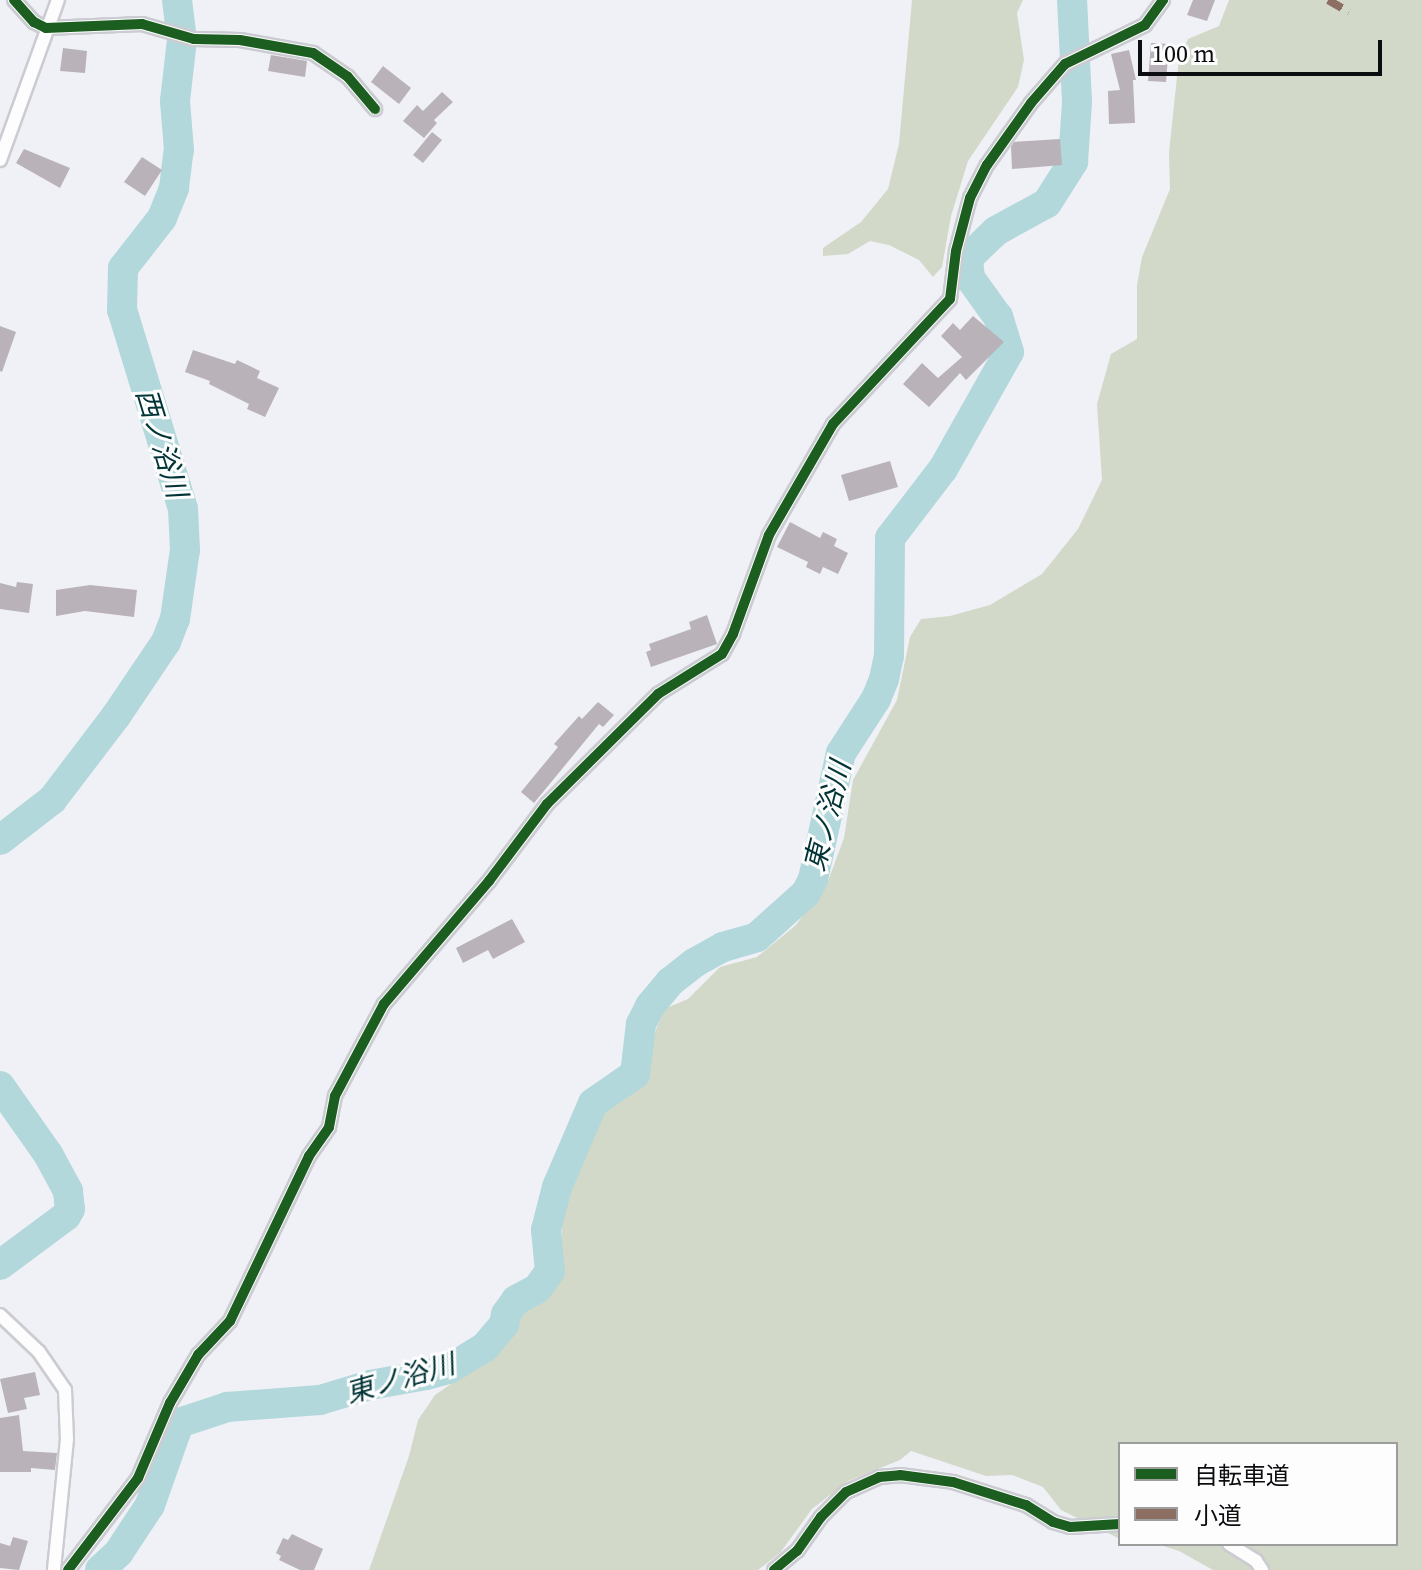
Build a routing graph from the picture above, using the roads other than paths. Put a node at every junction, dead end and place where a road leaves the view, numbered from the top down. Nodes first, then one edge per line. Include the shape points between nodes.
1 (14, 0) edge
2 (58, 0) edge
3 (1163, 0) edge
4 (46, 28) junction
5 (375, 109) dead end
6 (0, 160) edge
7 (0, 1315) edge
8 (1118, 1524) edge
9 (1232, 1546) edge
10 (54, 1570) edge
11 (68, 1570) edge
12 (774, 1570) edge
13 (1262, 1570) edge

1 - 4 street
2 - 4 street
3 - 11 street via 1145,25 1065,64 996,152 970,198 950,299 833,424 769,535 722,654 658,694 547,804 384,1004 335,1096 329,1127 309,1156 230,1321 198,1355 170,1403 138,1478
4 - 5 street via 142,24 194,39 313,53 348,77
4 - 6 street
7 - 10 street via 39,1352 65,1390 67,1439
8 - 12 street via 1070,1527 1026,1505 953,1482 879,1477 846,1492 797,1551
9 - 13 street

